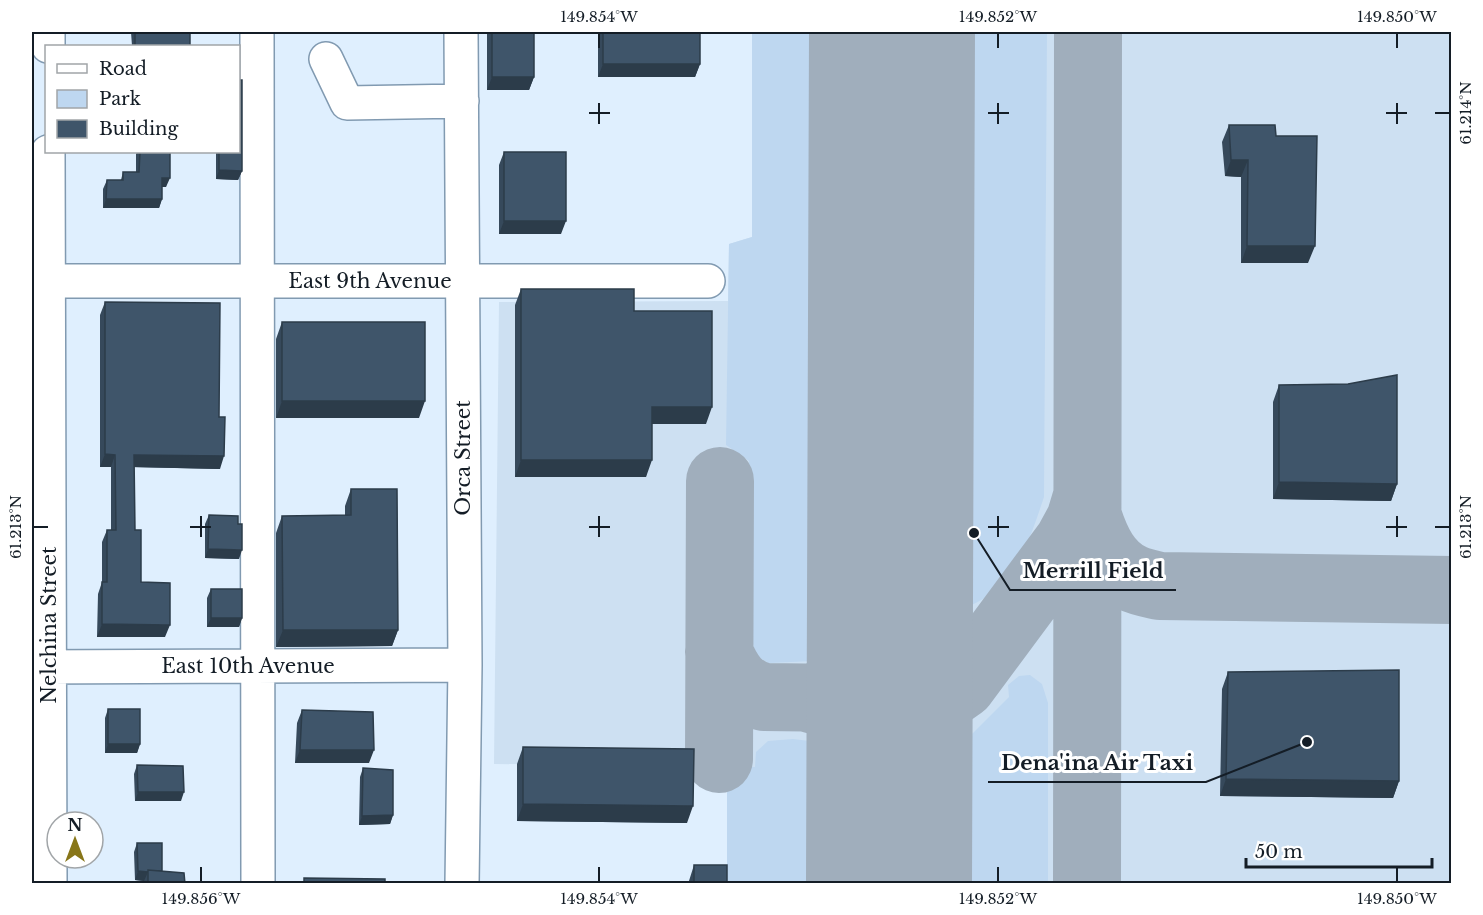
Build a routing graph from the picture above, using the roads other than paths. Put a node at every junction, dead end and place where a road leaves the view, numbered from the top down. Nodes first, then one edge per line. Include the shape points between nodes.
1 (257, 32) edge
2 (461, 32) edge
3 (326, 59) dead end
4 (462, 101) junction
5 (48, 153) edge
6 (40, 281) edge
7 (258, 281) junction
8 (462, 281) junction
9 (708, 281) dead end
10 (259, 666) junction
11 (465, 666) junction
12 (40, 667) edge
13 (50, 884) edge
14 (258, 884) edge
15 (462, 884) edge

1 - 7 street
2 - 4 street, Orca Street
3 - 4 street via 347,103
4 - 8 street, Orca Street
5 - 6 street, Nelchina Street
6 - 7 street, East 9th Avenue
6 - 12 street, Nelchina Street
7 - 8 street, East 9th Avenue
7 - 10 street
8 - 9 street, East 9th Avenue
8 - 11 street, Orca Street
10 - 11 street, East 10th Avenue
10 - 12 street, East 10th Avenue
10 - 14 street
11 - 15 street, Orca Street
12 - 13 street, Nelchina Street

